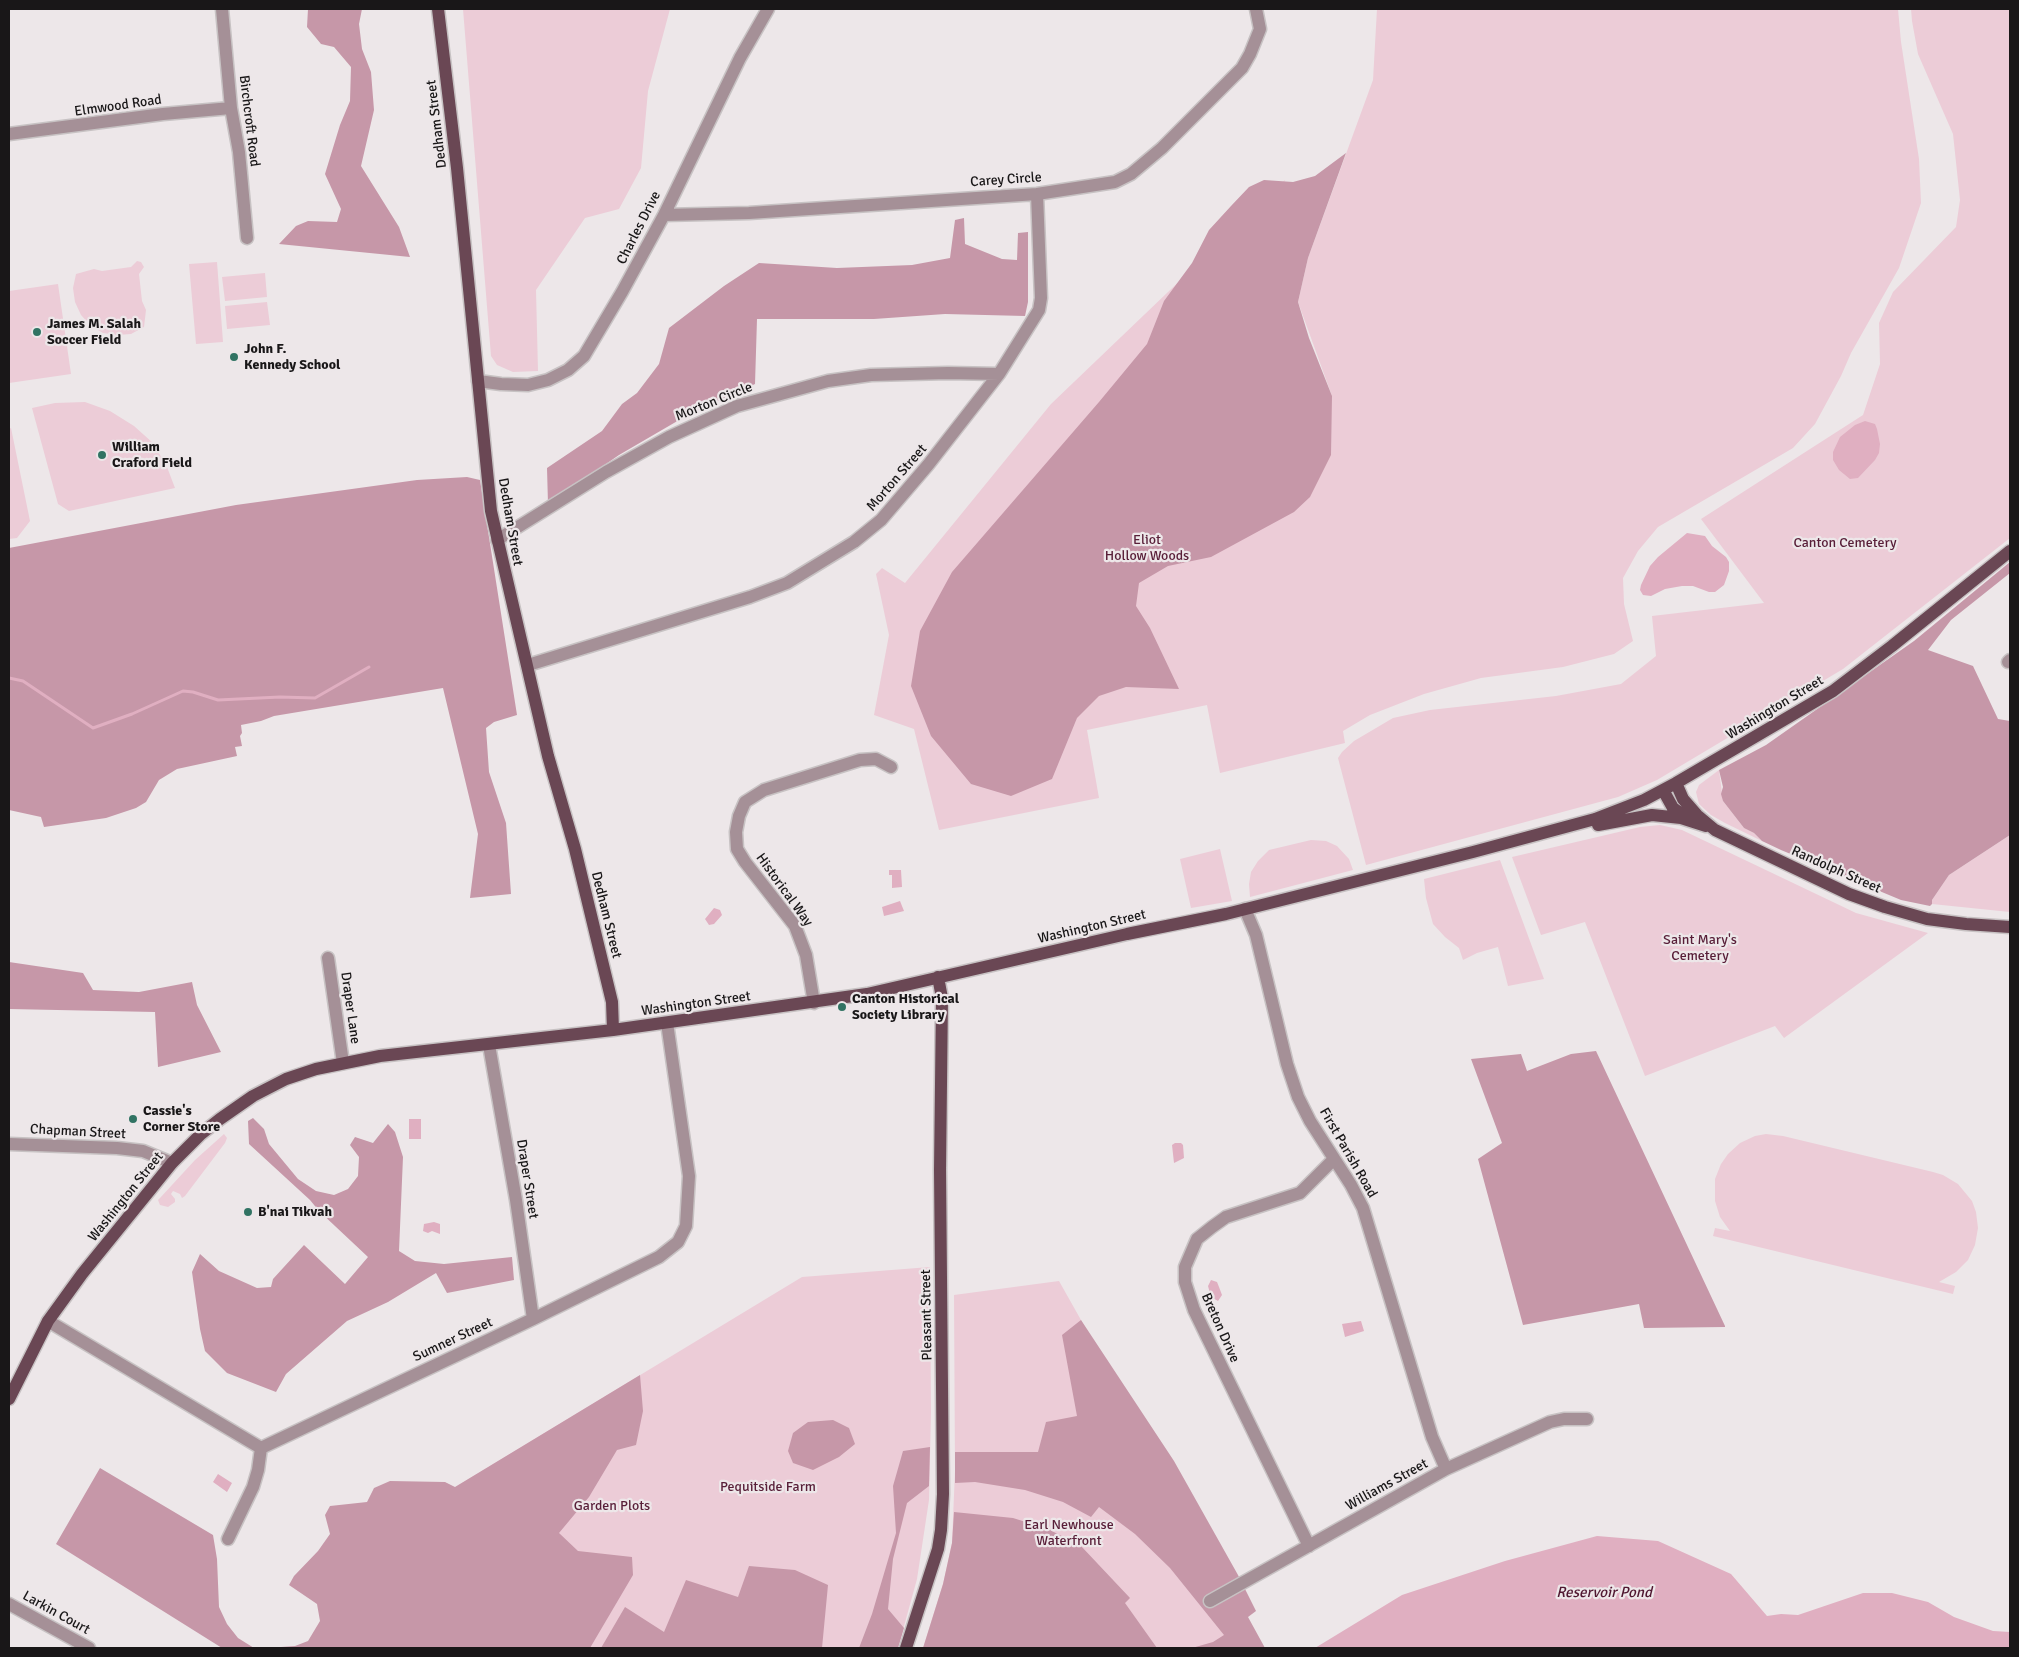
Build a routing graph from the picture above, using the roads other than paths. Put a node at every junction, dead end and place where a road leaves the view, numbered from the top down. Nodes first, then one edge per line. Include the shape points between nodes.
1 (222, 9) edge
2 (438, 9) edge
3 (768, 9) edge
4 (1256, 9) edge
5 (231, 108) junction
6 (9, 134) edge
7 (1037, 194) junction
8 (664, 215) junction
9 (247, 238) dead end
10 (999, 374) junction
11 (478, 380) junction
12 (496, 540) junction
13 (2010, 551) edge
14 (528, 665) junction
15 (891, 767) dead end
16 (1676, 783) junction
17 (1663, 790) junction
18 (1693, 821) junction
19 (1715, 830) junction
20 (1526, 838) junction
21 (1245, 909) junction
22 (2010, 926) edge
23 (328, 958) dead end
24 (938, 977) junction
25 (814, 1003) junction
26 (667, 1023) junction
27 (614, 1030) junction
28 (489, 1045) junction
29 (342, 1063) junction
30 (9, 1144) edge
31 (1334, 1159) junction
32 (172, 1163) junction
33 (532, 1319) junction
34 (48, 1321) junction
35 (9, 1399) edge
36 (1586, 1419) dead end
37 (261, 1448) junction
38 (1446, 1470) junction
39 (228, 1539) dead end
40 (1309, 1546) junction
41 (1210, 1601) dead end
42 (9, 1604) edge
43 (89, 1648) edge
44 (906, 1648) edge

1 - 5 street, Birchcroft Road
2 - 11 main road, Dedham Street
3 - 8 street, Charles Drive via 735,67
4 - 7 street, Carey Circle via 1260,28 1242,68 1162,148 1131,174 1115,182
5 - 6 street, Elmwood Road
5 - 9 street, Birchcroft Road via 239,152
7 - 8 street, Carey Circle via 749,214
7 - 10 street, Morton Street via 1039,310
8 - 11 street, Charles Drive via 595,340 579,361 548,380 528,385
10 - 12 street, Morton Circle via 871,375 828,381 737,406 669,437 606,472
10 - 14 street, Morton Street via 897,504 854,542 787,583 750,597
11 - 12 main road, Dedham Street
12 - 14 main road, Dedham Street
13 - 16 main road, Washington Street via 1833,691
14 - 27 main road, Dedham Street via 548,756 612,1002
15 - 25 street, Historical Way via 876,759 860,760 764,790 745,802 739,816 736,832 738,849 795,926 806,955
16 - 17 main road, Washington Street
16 - 19 main road, Randolph Street via 1683,799
17 - 18 main road via 1673,808
17 - 20 main road, Washington Street via 1622,810
18 - 19 main road, Washington Street
18 - 20 main road, Washington Street via 1644,816 1545,838
19 - 22 main road, Randolph Street via 1884,907 1945,922
20 - 21 main road, Washington Street
21 - 24 main road, Washington Street
21 - 31 street, First Parish Road via 1256,935 1298,1097
23 - 29 street, Draper Lane
24 - 25 main road, Washington Street
24 - 44 main road, Pleasant Street via 942,998 943,1494 938,1549
25 - 26 main road, Washington Street
26 - 27 main road, Washington Street
26 - 33 street, Sumner Street via 689,1176 686,1226 678,1242 659,1257
27 - 28 main road, Washington Street
28 - 29 main road, Washington Street
28 - 33 street, Draper Street via 516,1200
29 - 32 main road, Washington Street via 286,1079 253,1096 201,1134
30 - 32 street, Chapman Street via 143,1151
31 - 38 street, First Parish Road via 1363,1208 1432,1437
31 - 40 street, Breton Drive via 1300,1193 1226,1217 1212,1227 1198,1239 1185,1267 1185,1282 1194,1310
32 - 34 main road, Washington Street
33 - 37 street, Sumner Street
34 - 35 main road, Washington Street
34 - 37 street
36 - 38 street, Williams Street via 1550,1422
37 - 39 street via 253,1486
38 - 40 street, Williams Street
40 - 41 street, Williams Street
42 - 43 street, Larkin Court

